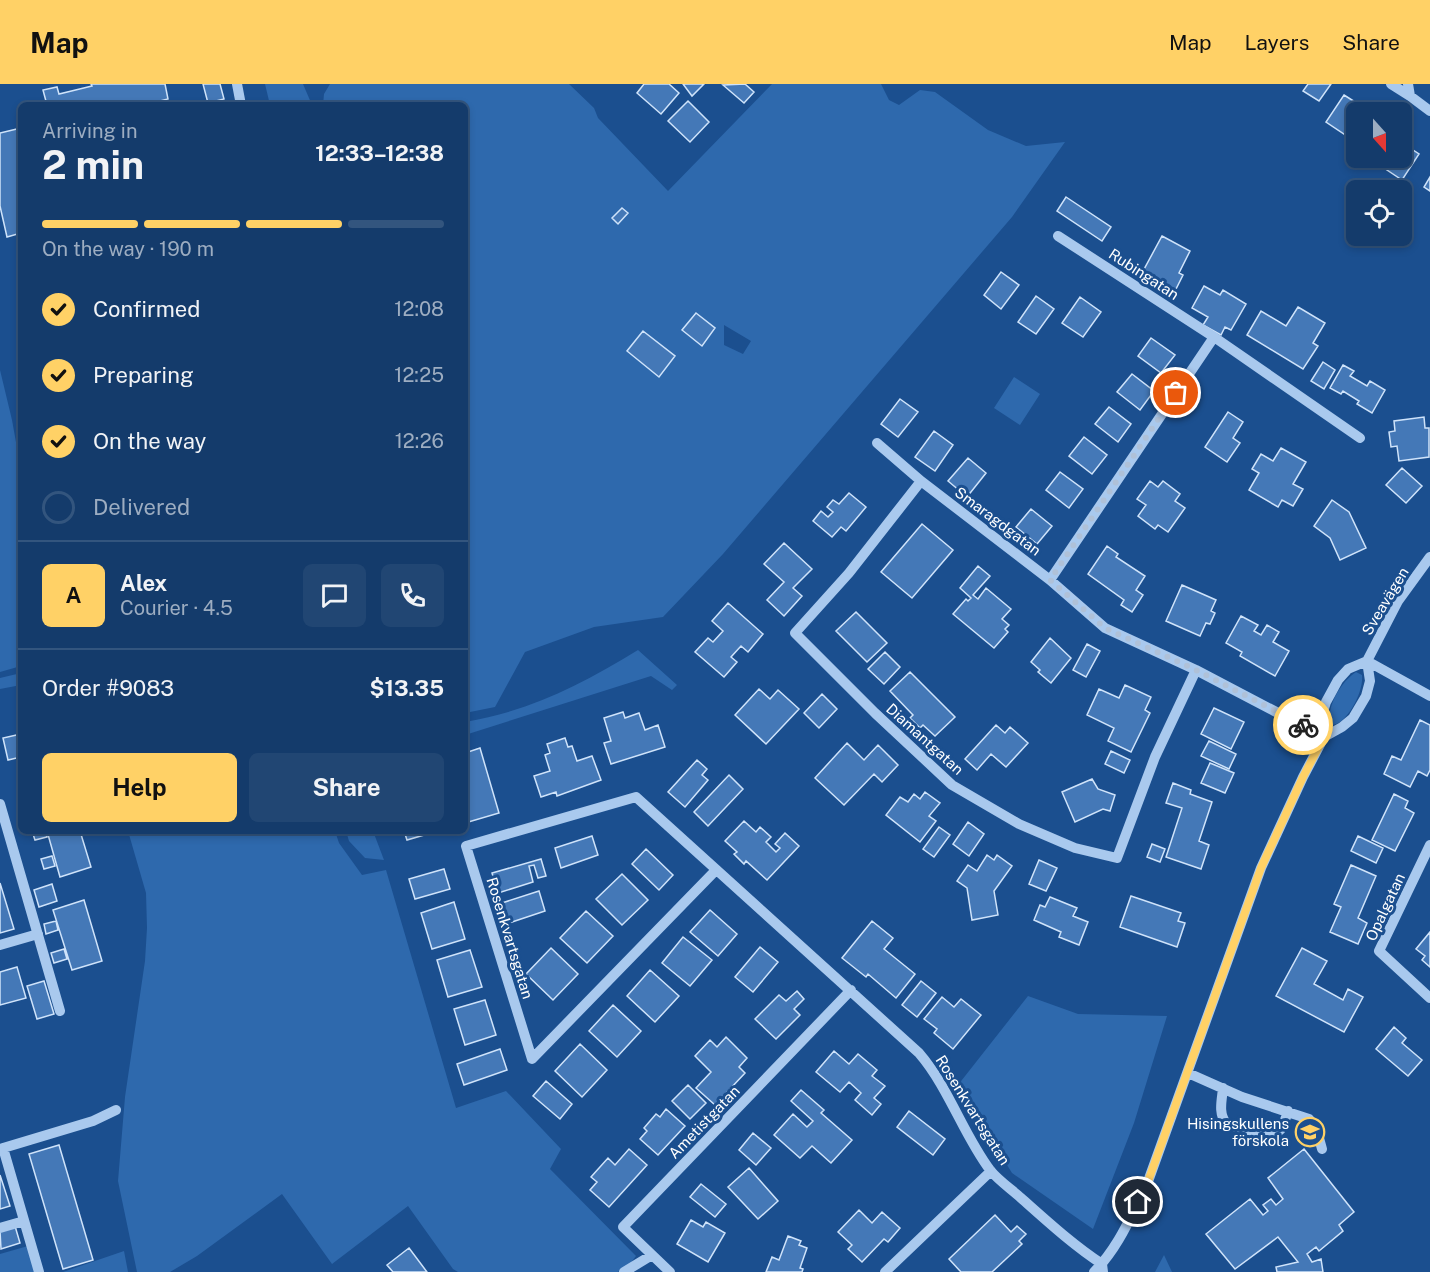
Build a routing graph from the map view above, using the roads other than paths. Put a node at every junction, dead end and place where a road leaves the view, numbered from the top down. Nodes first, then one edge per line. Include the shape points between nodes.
1 (237, 84) edge
2 (1391, 84) edge
3 (1408, 84) edge
4 (1410, 96) junction
5 (240, 102) edge
6 (1430, 111) edge
7 (1058, 236) dead end
8 (1214, 337) junction
9 (1360, 438) dead end
10 (877, 443) dead end
11 (921, 481) junction
12 (1430, 557) edge
13 (1050, 580) junction
14 (1367, 660) junction
15 (1196, 670) junction
16 (1430, 696) edge
17 (1324, 737) junction
18 (0, 804) edge
19 (1430, 845) edge
20 (716, 870) junction
21 (38, 934) junction
22 (0, 945) edge
23 (851, 990) junction
24 (1430, 998) edge
25 (60, 1011) dead end
26 (1188, 1073) junction
27 (1222, 1088) junction
28 (116, 1110) dead end
29 (1288, 1111) junction
30 (2, 1148) edge
31 (1322, 1149) dead end
32 (991, 1171) junction
33 (24, 1221) junction
34 (0, 1228) edge
35 (652, 1255) junction
36 (1100, 1269) edge
37 (39, 1272) edge
38 (624, 1272) edge
39 (670, 1272) edge
40 (885, 1272) edge

1 - 5 street
2 - 4 street
3 - 4 street
4 - 6 street
7 - 8 street, Rubingatan
8 - 9 street, Rubingatan
8 - 13 street
10 - 11 street, Smaragdgatan
11 - 13 street, Smaragdgatan
11 - 15 street, Diamantgatan via 849,573 795,633 952,785 1018,824 1075,848 1117,858 1155,757
12 - 14 street, Sveavägen via 1398,601
13 - 15 street, Smaragdgatan via 1105,628
14 - 16 street
14 - 17 street via 1348,669 1338,680 1322,715
14 - 17 street, Sveavägen via 1370,681 1366,696 1353,718
15 - 17 street, Smaragdgatan
17 - 26 street via 1261,868
18 - 21 street
19 - 24 street, Opalgatan via 1379,951
20 - 20 street, Rosenkvartsgatan via 582,1007 532,1059 466,846 636,797
20 - 23 street, Rosenkvartsgatan
21 - 22 street
21 - 25 street
23 - 32 street, Rosenkvartsgatan via 931,1067
23 - 35 street, Ametistgatan via 623,1227
26 - 27 street
26 - 36 street via 1146,1187
27 - 29 street
27 - 29 street via 1222,1118 1226,1123 1262,1136 1281,1128
28 - 30 street via 93,1121
29 - 31 street via 1310,1119
30 - 33 street
32 - 36 street, Rosenkvartsgatan
32 - 40 street
33 - 34 street
33 - 37 street
35 - 38 street
35 - 39 street, Ametistgatan

